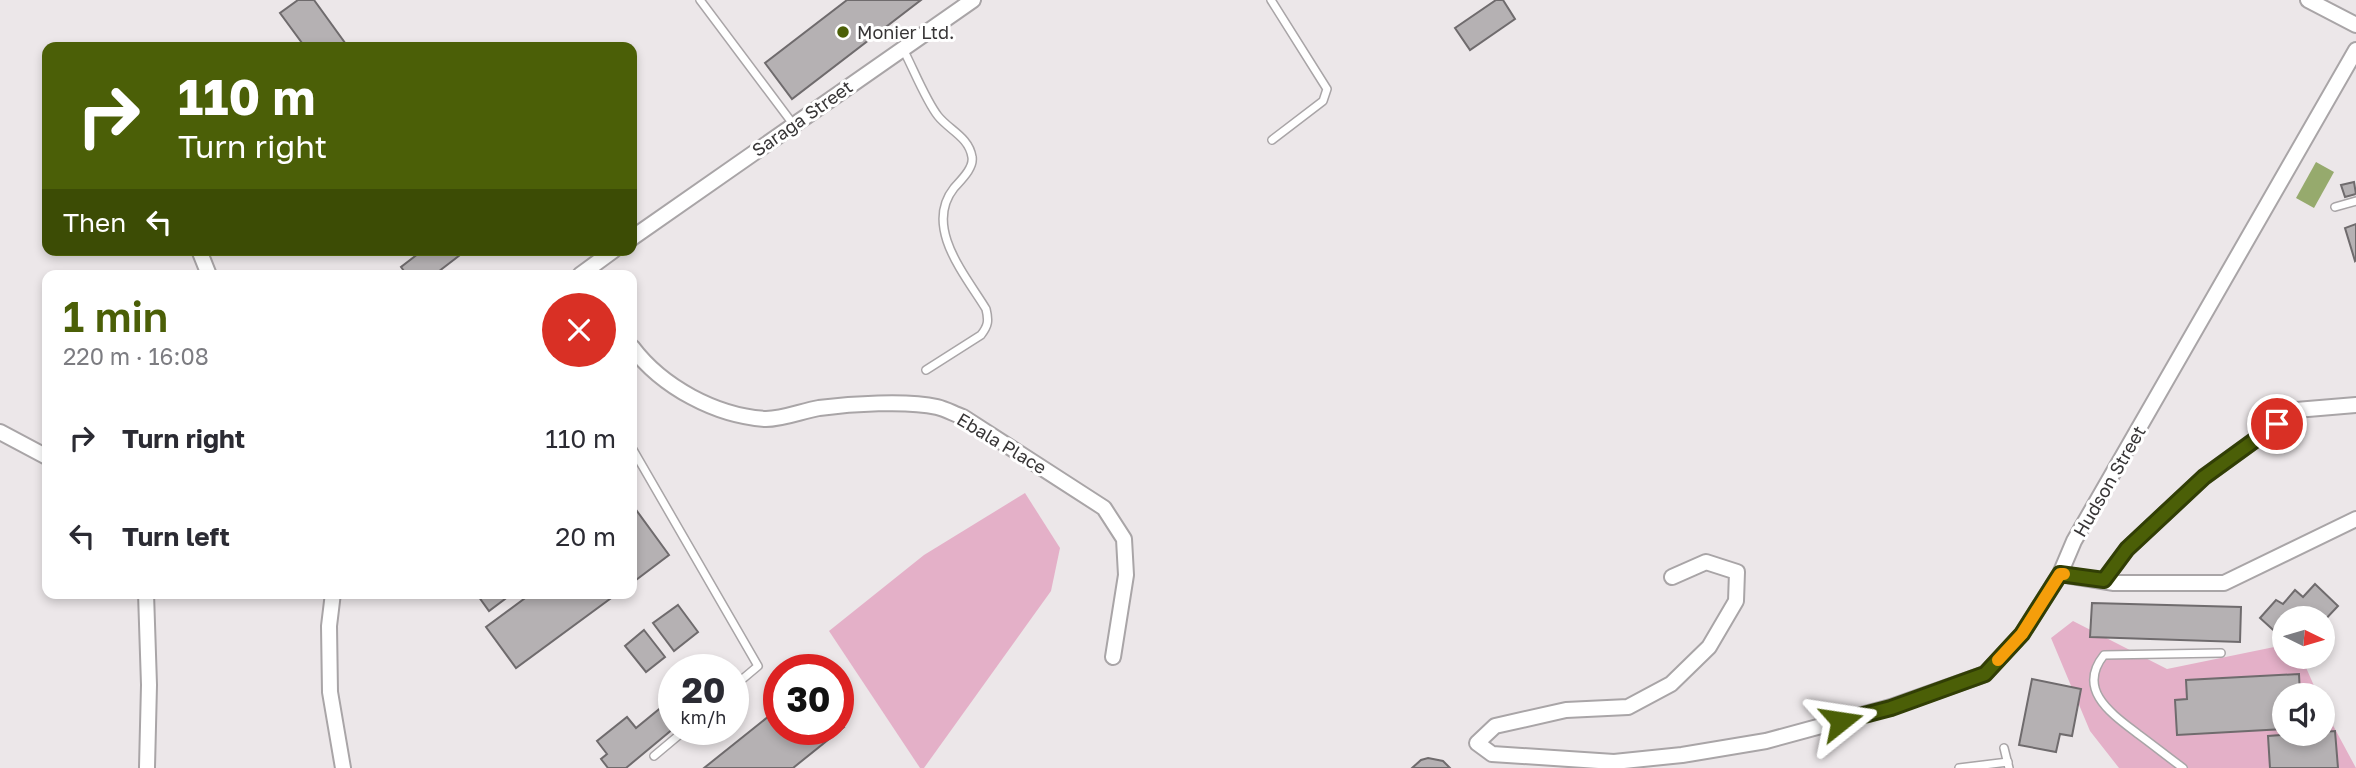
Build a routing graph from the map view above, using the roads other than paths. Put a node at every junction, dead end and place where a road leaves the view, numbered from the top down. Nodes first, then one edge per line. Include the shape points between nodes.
1 (700, 0) edge
2 (973, 0) edge
3 (1271, 0) edge
4 (2308, 0) edge
5 (2356, 25) edge
6 (903, 48) junction
7 (2356, 50) edge
8 (793, 124) junction
9 (1272, 140) dead end
10 (2356, 201) edge
11 (2335, 207) dead end
12 (637, 234) edge
13 (606, 256) edge
14 (587, 270) edge
15 (637, 354) edge
16 (926, 370) dead end
17 (2356, 405) edge
18 (0, 432) edge
19 (42, 454) edge
20 (637, 458) edge
21 (2356, 519) edge
22 (2060, 574) junction
23 (1672, 577) dead end
24 (2104, 580) junction
25 (146, 599) edge
26 (332, 599) edge
27 (2221, 653) dead end
28 (1113, 657) dead end
29 (749, 674) edge
30 (667, 745) edge
31 (2004, 748) dead end
32 (654, 756) dead end
33 (2008, 765) edge
34 (147, 767) edge
35 (343, 768) edge
36 (1959, 768) edge
37 (2183, 768) edge

1 - 8 lane
2 - 6 street, Saraga Street
3 - 9 lane via 1327,89 1323,101
4 - 5 street
6 - 8 street, Saraga Street
6 - 16 lane via 938,116 971,152 972,165 946,201 943,224 957,262 988,316 981,335
7 - 22 street, Hudson Street via 2074,541
8 - 12 street, Saraga Street
10 - 11 lane
13 - 14 street
15 - 28 street, Ebala Place via 686,394 728,412 768,419 819,408 881,403 937,407 963,417 1104,508 1124,540 1126,575
17 - 24 street via 2296,410 2204,477 2127,549
18 - 19 street
20 - 29 lane via 758,666
21 - 24 street via 2224,583
22 - 23 street, Hudson Street via 2022,634 1985,674 1891,708 1766,741 1614,762 1492,754 1477,743 1494,726 1566,710 1628,707 1671,684 1709,648 1736,601 1737,572 1706,562
22 - 24 street
25 - 34 street
26 - 35 street via 330,692
27 - 37 lane via 2104,655 2095,666 2092,677 2106,708
30 - 32 lane
31 - 33 lane
33 - 36 lane

